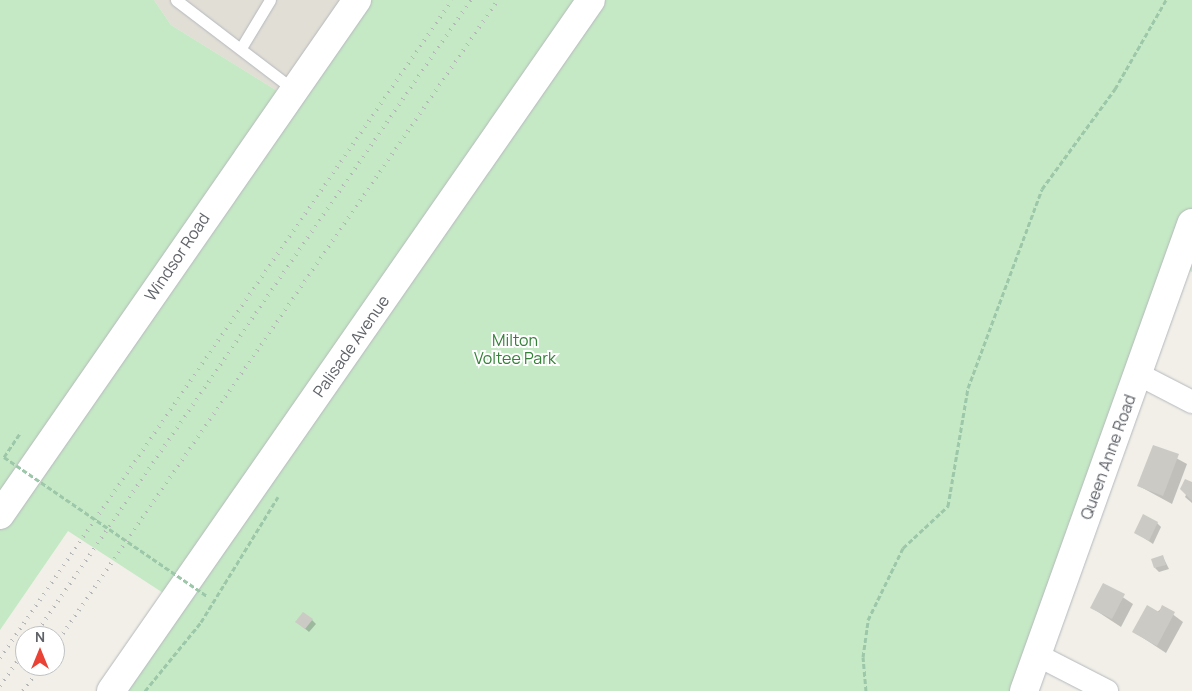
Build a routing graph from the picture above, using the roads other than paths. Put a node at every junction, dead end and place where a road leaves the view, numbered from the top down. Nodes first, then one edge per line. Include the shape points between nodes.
1 (176, 0) edge
2 (270, 0) edge
3 (357, 0) edge
4 (591, 0) edge
5 (241, 48) junction
6 (293, 89) junction
7 (1192, 223) edge
8 (1138, 374) junction
9 (1192, 402) edge
10 (0, 515) edge
11 (1037, 655) junction
12 (111, 691) edge
13 (1024, 691) edge
14 (1107, 691) edge

1 - 5 lane
2 - 5 lane
3 - 6 street, Windsor Road
4 - 12 street, Palisade Avenue
5 - 6 lane
6 - 10 street, Windsor Road
7 - 8 street, Queen Anne Road
8 - 9 street
8 - 11 street, Queen Anne Road
11 - 13 street, Queen Anne Road
11 - 14 street

